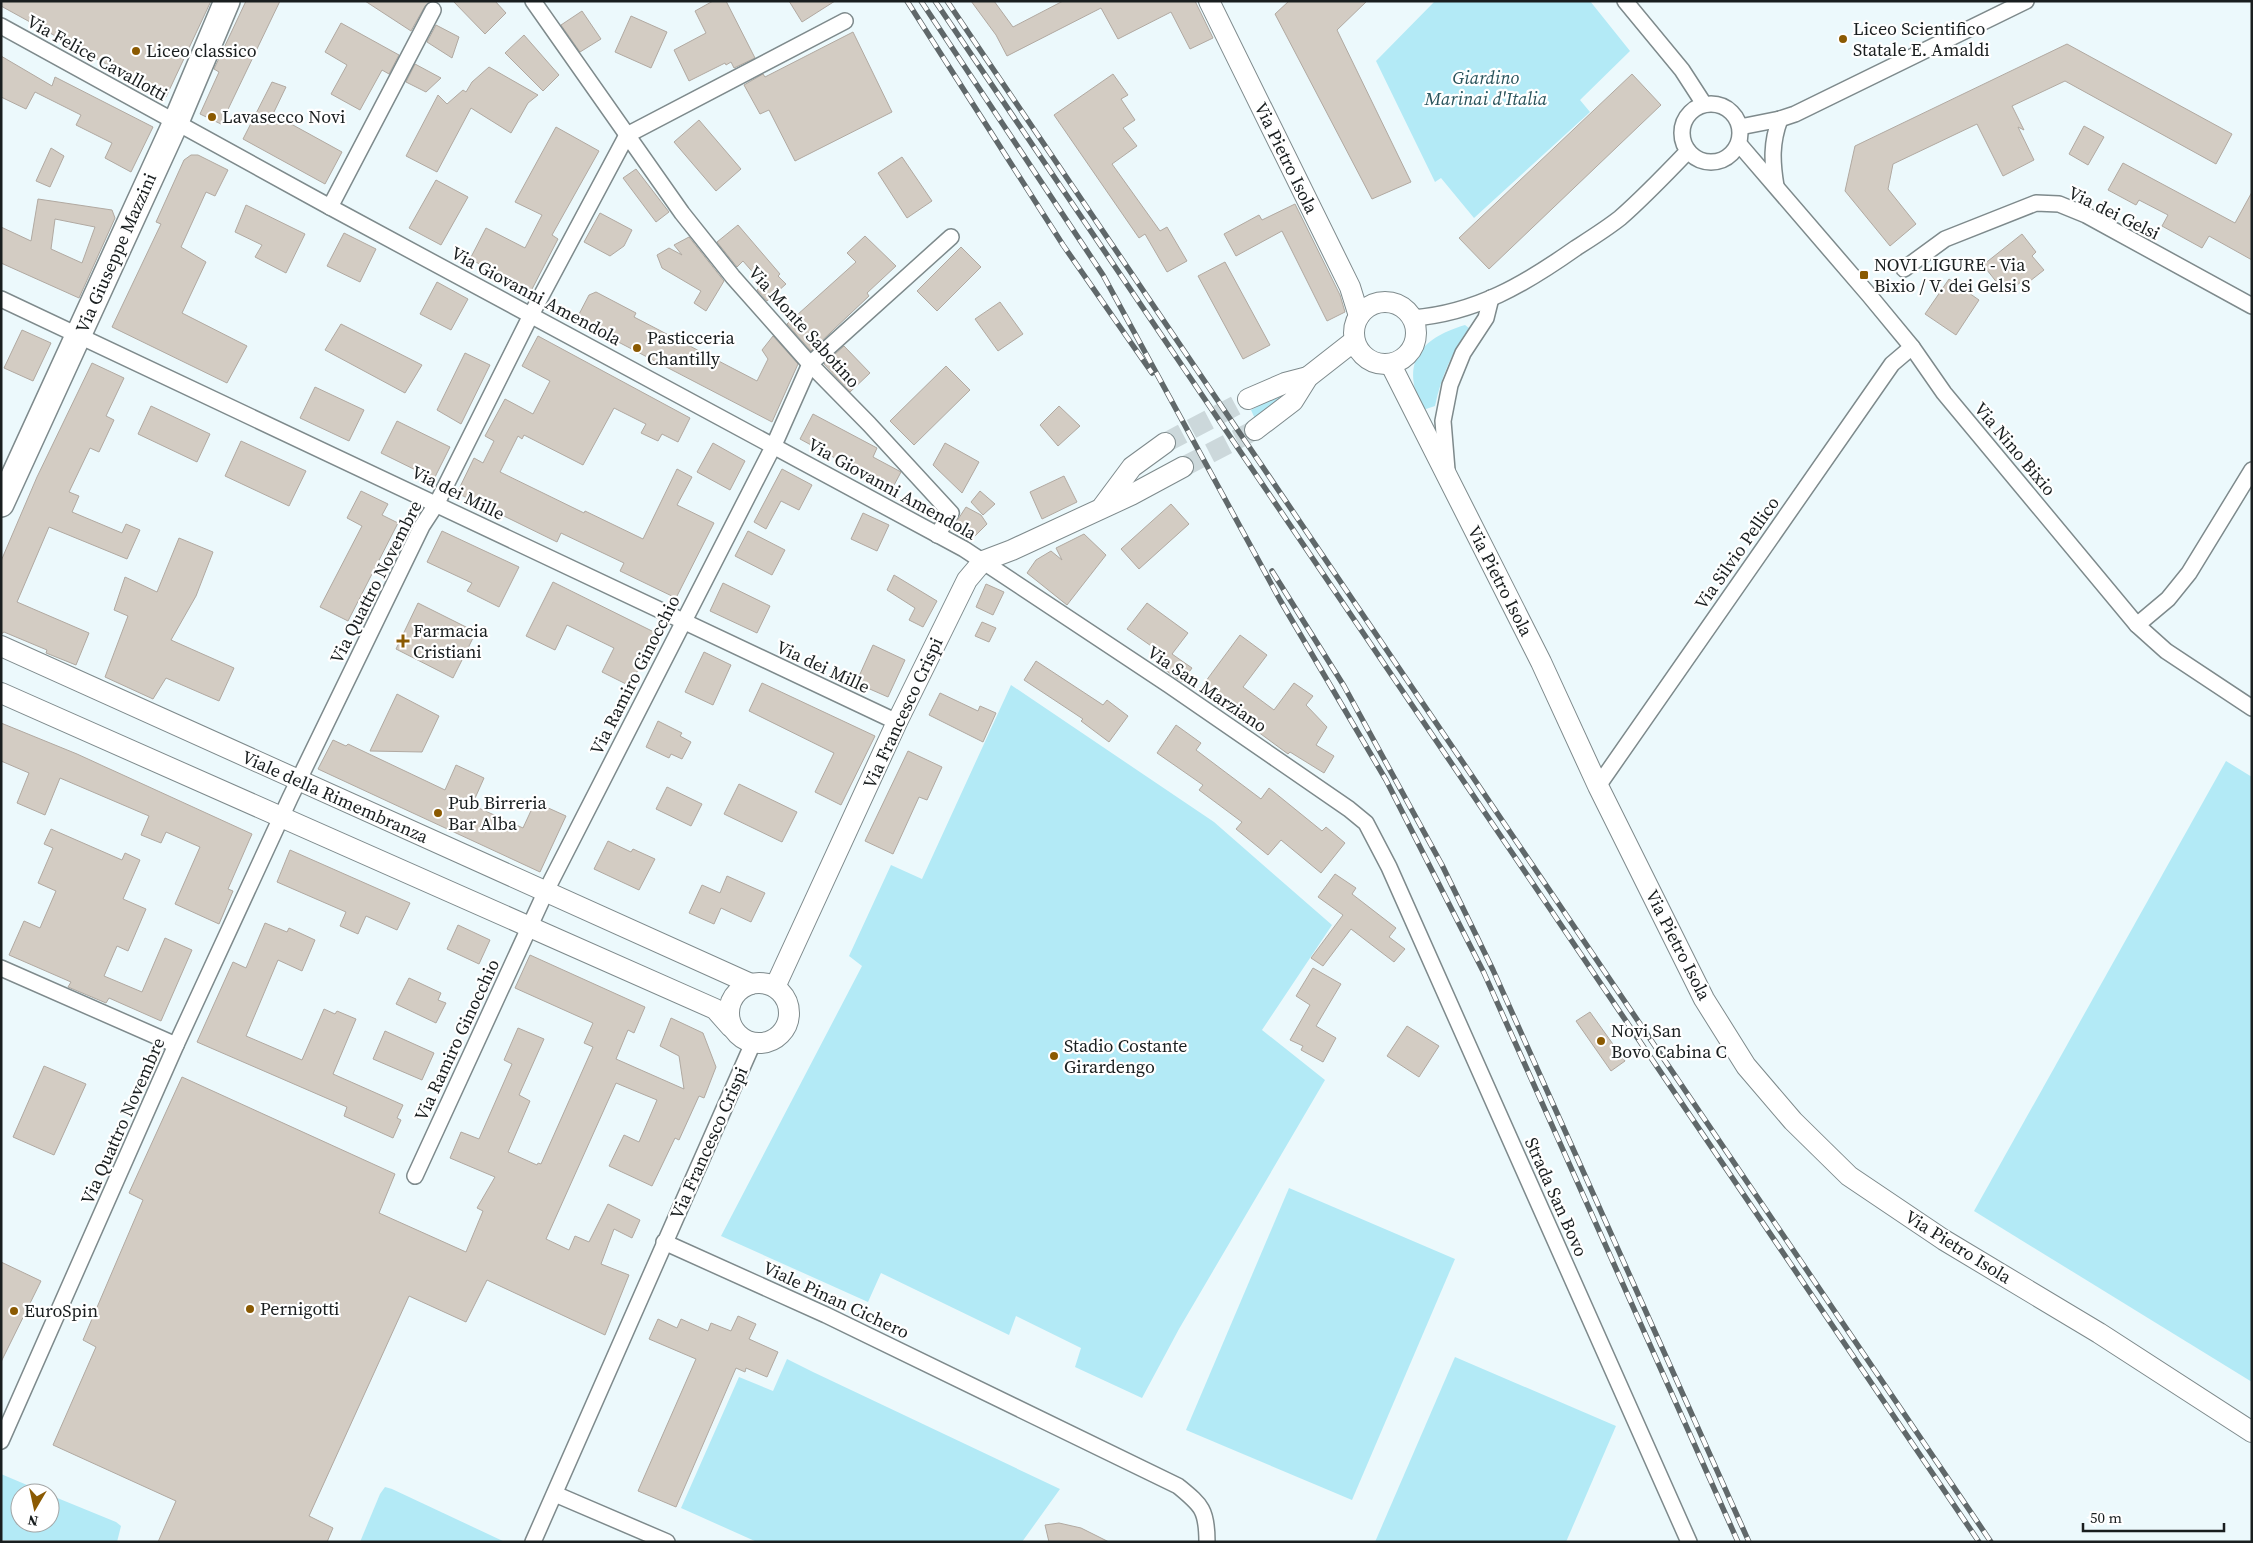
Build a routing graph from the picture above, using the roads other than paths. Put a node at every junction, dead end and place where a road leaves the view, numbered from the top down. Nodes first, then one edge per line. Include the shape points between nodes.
1 (227, 1) edge
2 (534, 1) edge
3 (1209, 1) edge
4 (1625, 1) edge
5 (2026, 1) edge
6 (433, 10) dead end
7 (845, 21) dead end
8 (1, 26) edge
9 (1704, 104) junction
10 (1780, 120) junction
11 (176, 122) junction
12 (1740, 127) junction
13 (627, 135) junction
14 (1739, 144) junction
15 (1688, 151) junction
16 (1776, 186) junction
17 (330, 207) junction
18 (951, 236) dead end
19 (1904, 269) dead end
20 (1491, 298) junction
21 (1, 299) edge
22 (2252, 306) edge
23 (531, 315) junction
24 (1359, 316) junction
25 (1413, 318) junction
26 (79, 336) junction
27 (1354, 341) junction
28 (1912, 347) junction
29 (810, 364) junction
30 (1391, 365) junction
31 (1308, 377) junction
32 (1248, 399) tunnel mouth
33 (1255, 430) tunnel mouth
34 (1165, 442) tunnel mouth
35 (774, 445) junction
36 (1183, 467) tunnel mouth
37 (2252, 470) edge
38 (1448, 477) junction
39 (437, 503) junction
40 (1, 504) edge
41 (1102, 507) junction
42 (938, 534) junction
43 (983, 561) junction
44 (683, 622) junction
45 (2137, 625) junction
46 (1, 646) edge
47 (1, 693) edge
48 (2252, 708) edge
49 (897, 722) junction
50 (298, 780) junction
51 (1598, 786) junction
52 (281, 817) junction
53 (1390, 867) joint
54 (546, 891) junction
55 (529, 927) junction
56 (1, 968) edge
57 (751, 984) junction
58 (775, 987) junction
59 (731, 1027) junction
60 (753, 1044) junction
61 (176, 1045) junction
62 (415, 1176) dead end
63 (664, 1242) junction
64 (2252, 1432) edge
65 (1, 1441) edge
66 (555, 1494) junction
67 (533, 1542) edge
68 (666, 1542) edge
69 (1207, 1542) edge
70 (1689, 1542) edge

1 - 11 main road, Via Giuseppe Mazzini
2 - 13 street, Via Monte Sabotino
3 - 24 street, Via Pietro Isola via 1350,287
4 - 9 street via 1682,70
5 - 10 street
6 - 17 street
7 - 13 street
8 - 11 street, Via Felice Cavallotti
9 - 12 street via 1727,108 1736,116
9 - 15 street via 1689,113 1685,120 1682,136
10 - 12 street
10 - 16 street via 1774,135 1772,158
11 - 17 street, Via Giovanni Amendola
11 - 26 main road, Via Giuseppe Mazzini
12 - 14 street
13 - 23 street, Via Quattro Novembre
13 - 29 street, Via Monte Sabotino via 693,228
14 - 15 street via 1729,156 1715,162 1695,158
14 - 16 street, Via Nino Bixio
15 - 20 street via 1618,219 1512,290
16 - 28 street, Via Nino Bixio
17 - 23 street, Via Giovanni Amendola
18 - 29 street, Via Ramiro Ginocchio
19 - 22 street, Via dei Gelsi via 1945,239 2036,203 2059,204 2086,215
20 - 25 street via 1436,316
20 - 38 street via 1486,318 1463,353 1450,385 1443,421
21 - 26 street, Via dei Mille
23 - 35 street, Via Giovanni Amendola
23 - 39 street, Via Quattro Novembre
24 - 25 street via 1366,308 1386,302 1401,307
24 - 27 street via 1354,328
25 - 30 street via 1416,341 1411,352 1402,361
26 - 39 street, Via dei Mille
26 - 40 main road, Via Giuseppe Mazzini
27 - 30 street via 1368,360
27 - 31 street
28 - 45 street, Via Nino Bixio via 1944,393
28 - 51 street, Via Silvio Pellico via 1892,364
29 - 35 street, Via Ramiro Ginocchio
29 - 42 street, Via Monte Sabotino via 951,513
30 - 38 street, Via Pietro Isola
31 - 32 street
31 - 33 street via 1293,401
34 - 41 street, Via Francesco Crispi via 1132,467
35 - 42 street, Via Giovanni Amendola
35 - 44 street, Via Ramiro Ginocchio
36 - 41 street, Via Francesco Crispi
37 - 45 street via 2189,573 2168,599
38 - 51 street, Via Pietro Isola via 1541,662
39 - 44 street, Via dei Mille
39 - 50 street, Via Quattro Novembre via 422,526
41 - 43 street, Via Francesco Crispi
42 - 43 street, Via Giovanni Amendola
43 - 49 street, Via Francesco Crispi via 967,580 953,606
43 - 53 street, Via San Marziano via 1349,809 1366,823
44 - 49 street, Via dei Mille
44 - 54 street, Via Ramiro Ginocchio
45 - 48 street, Via Nino Bixio via 2166,651
46 - 50 street, Viale della Rimembranza
47 - 52 street
49 - 58 street, Via Francesco Crispi
50 - 52 street, Via Quattro Novembre
50 - 54 street, Viale della Rimembranza
51 - 64 street, Via Pietro Isola via 1704,999 1746,1066 1807,1135 1849,1176 1881,1198
52 - 55 street
52 - 61 street, Via Quattro Novembre
53 - 70 street, Strada San Bovo
54 - 55 street, Via Ramiro Ginocchio
54 - 57 street, Viale della Rimembranza
55 - 59 street via 714,1009
55 - 62 street, Via Ramiro Ginocchio
56 - 61 street
57 - 58 street
57 - 59 street via 743,987 731,1000
58 - 60 street via 788,1001 790,1011 786,1029 772,1041
59 - 60 street
60 - 63 street, Via Francesco Crispi
61 - 65 street, Via Quattro Novembre
63 - 66 street
63 - 69 street, Viale Pinan Cichero via 840,1321 1178,1486 1201,1504
66 - 67 street
66 - 68 street

